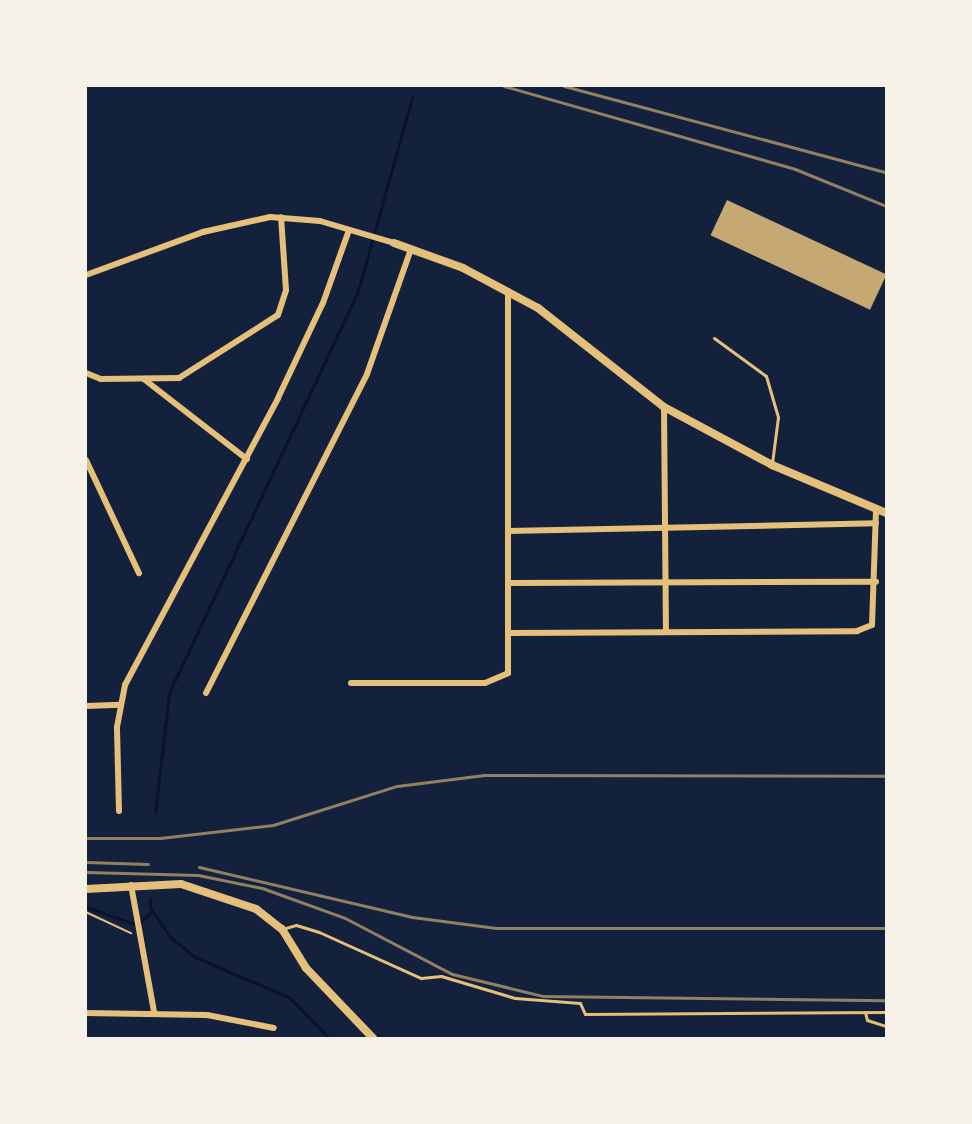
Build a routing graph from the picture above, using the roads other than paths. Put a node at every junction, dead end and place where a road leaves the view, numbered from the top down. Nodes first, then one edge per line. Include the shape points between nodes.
1 (281, 217) junction
2 (349, 230) junction
3 (394, 243) joint
4 (411, 249) junction
5 (86, 275) edge
6 (508, 291) junction
7 (714, 338) dead end
8 (86, 373) edge
9 (145, 380) junction
10 (664, 407) junction
11 (247, 459) junction
12 (86, 460) edge
13 (772, 465) junction
14 (93, 476) junction
15 (86, 480) edge
16 (876, 509) junction
17 (886, 513) edge
18 (876, 523) junction
19 (665, 524) junction
20 (508, 531) junction
21 (139, 573) dead end
22 (666, 580) junction
23 (876, 582) junction
24 (509, 583) junction
25 (666, 632) junction
26 (510, 633) junction
27 (351, 683) dead end
28 (206, 693) dead end
29 (120, 705) junction
30 (86, 706) edge
31 (119, 810) dead end
32 (131, 885) junction
33 (86, 889) edge
34 (282, 929) junction
35 (865, 1011) junction
36 (154, 1012) junction
37 (886, 1012) edge
38 (86, 1013) edge
39 (886, 1026) edge
40 (274, 1028) dead end
41 (373, 1038) edge

1 - 2 street
1 - 5 street via 203,232
1 - 9 street via 286,290 278,315 186,376
2 - 3 street
2 - 11 street via 318,314
3 - 4 street
4 - 6 street
4 - 28 street via 367,374
6 - 10 street via 570,330
6 - 20 street
7 - 13 lane via 754,364 772,388 778,417
8 - 9 street via 101,380
9 - 11 street
10 - 13 street
10 - 19 street
11 - 29 street via 133,666
12 - 14 street
13 - 16 street
14 - 15 street
14 - 21 street
16 - 17 street
16 - 18 street
18 - 19 street
18 - 23 street
19 - 20 street
19 - 22 street
20 - 24 street
22 - 23 street
22 - 24 street
22 - 25 street
23 - 25 street via 872,625 857,631
24 - 26 street
25 - 26 street
26 - 27 street via 511,663 498,680
29 - 30 street
29 - 31 street
32 - 33 street
32 - 34 street via 164,883 224,895
32 - 36 street
34 - 35 lane via 296,925 319,932 421,978 441,976 515,998 580,1003 585,1014
34 - 41 street via 306,968
35 - 37 lane
35 - 39 lane via 867,1020
36 - 38 street
36 - 40 street via 218,1016

